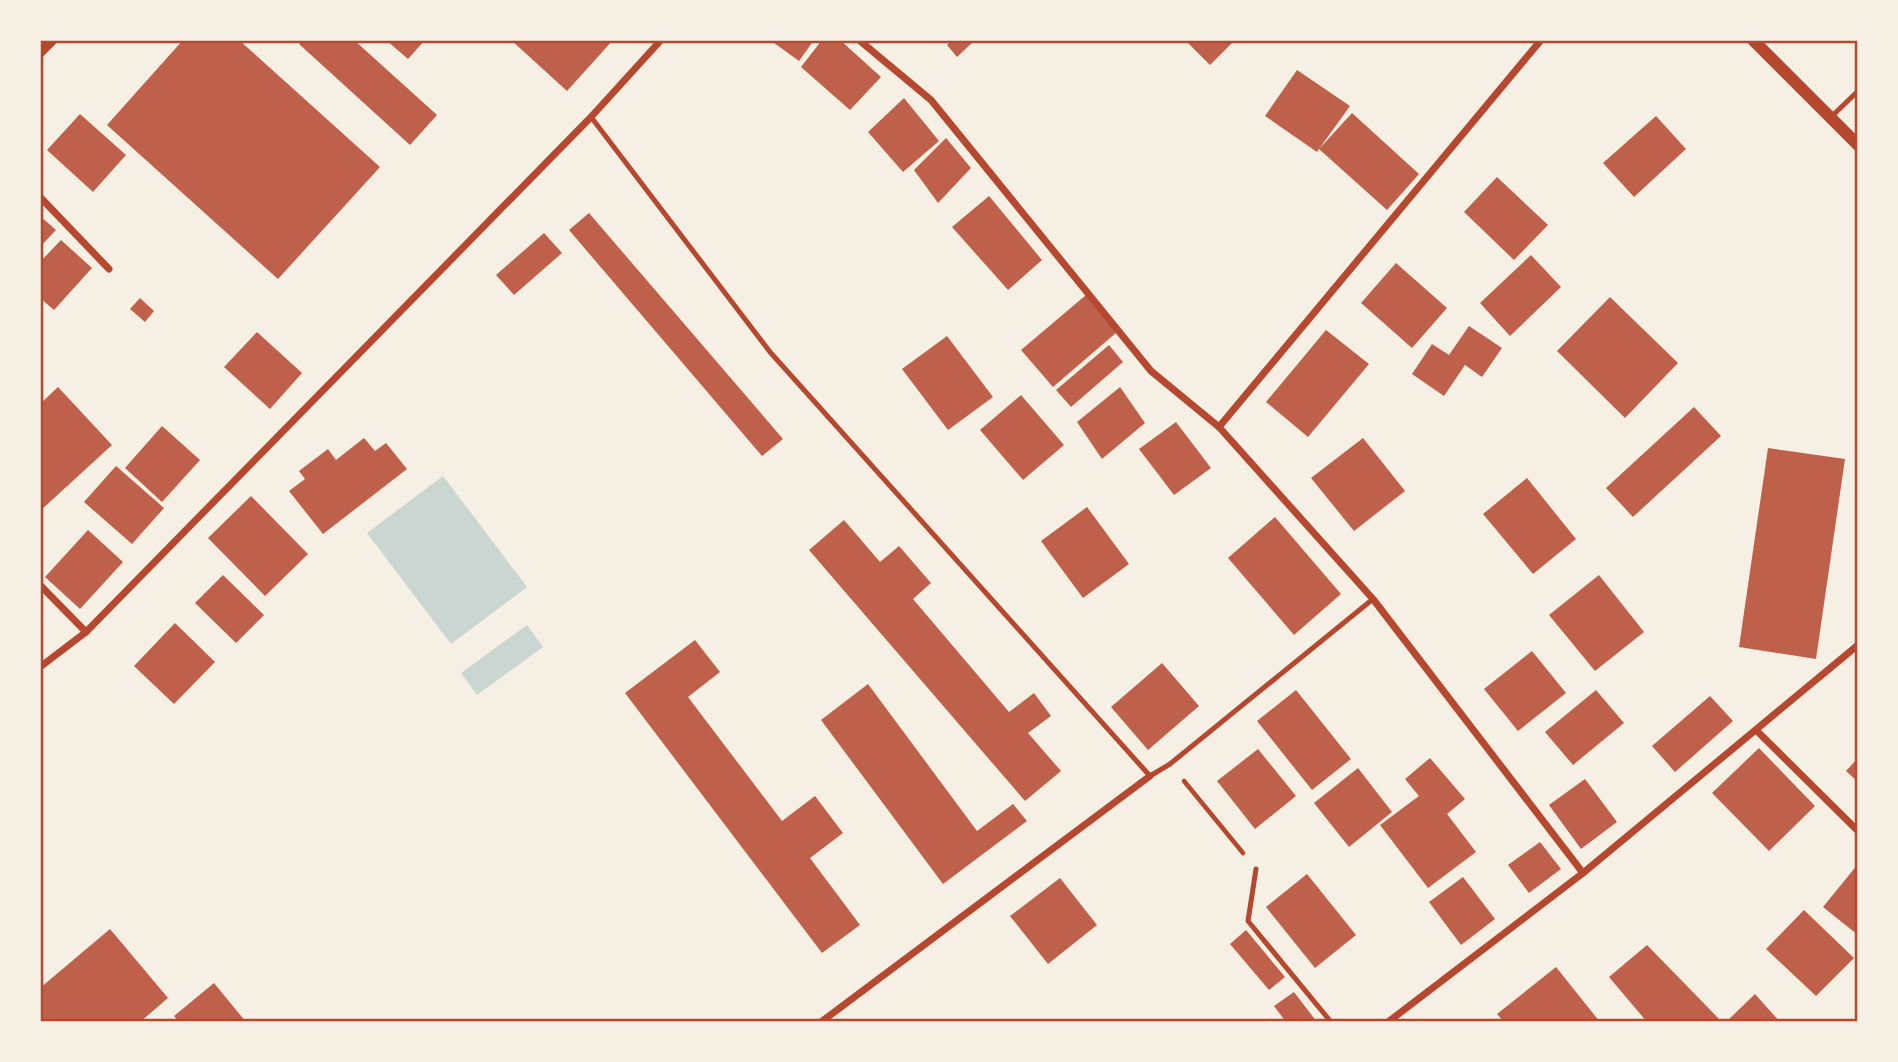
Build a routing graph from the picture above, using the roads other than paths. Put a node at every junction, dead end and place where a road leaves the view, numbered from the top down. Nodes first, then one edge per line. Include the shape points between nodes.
1 (51, 40) edge
2 (661, 40) edge
3 (859, 40) edge
4 (1541, 40) edge
5 (1753, 40) edge
6 (40, 51) edge
7 (1858, 91) edge
8 (591, 117) junction
9 (1830, 118) junction
10 (1858, 145) edge
11 (40, 197) edge
12 (109, 269) dead end
13 (1219, 426) junction
14 (40, 585) edge
15 (1373, 599) junction
16 (86, 632) junction
17 (1858, 645) edge
18 (40, 667) edge
19 (1757, 732) junction
20 (1150, 776) junction
21 (1858, 831) edge
22 (1256, 869) road end
23 (1583, 873) junction
24 (821, 1022) edge
25 (1331, 1022) edge
26 (1388, 1022) edge

1 - 6 street
2 - 8 street
3 - 13 street via 931,100 1151,371
4 - 13 street
5 - 9 street
7 - 9 lane
8 - 16 street
8 - 20 lane via 770,352
9 - 10 street
11 - 12 street
13 - 15 street
14 - 16 street
15 - 20 lane via 1171,764
15 - 23 street
16 - 18 street
17 - 19 street
19 - 21 street
19 - 23 street
20 - 24 street
22 - 25 lane via 1248,921
23 - 26 street

